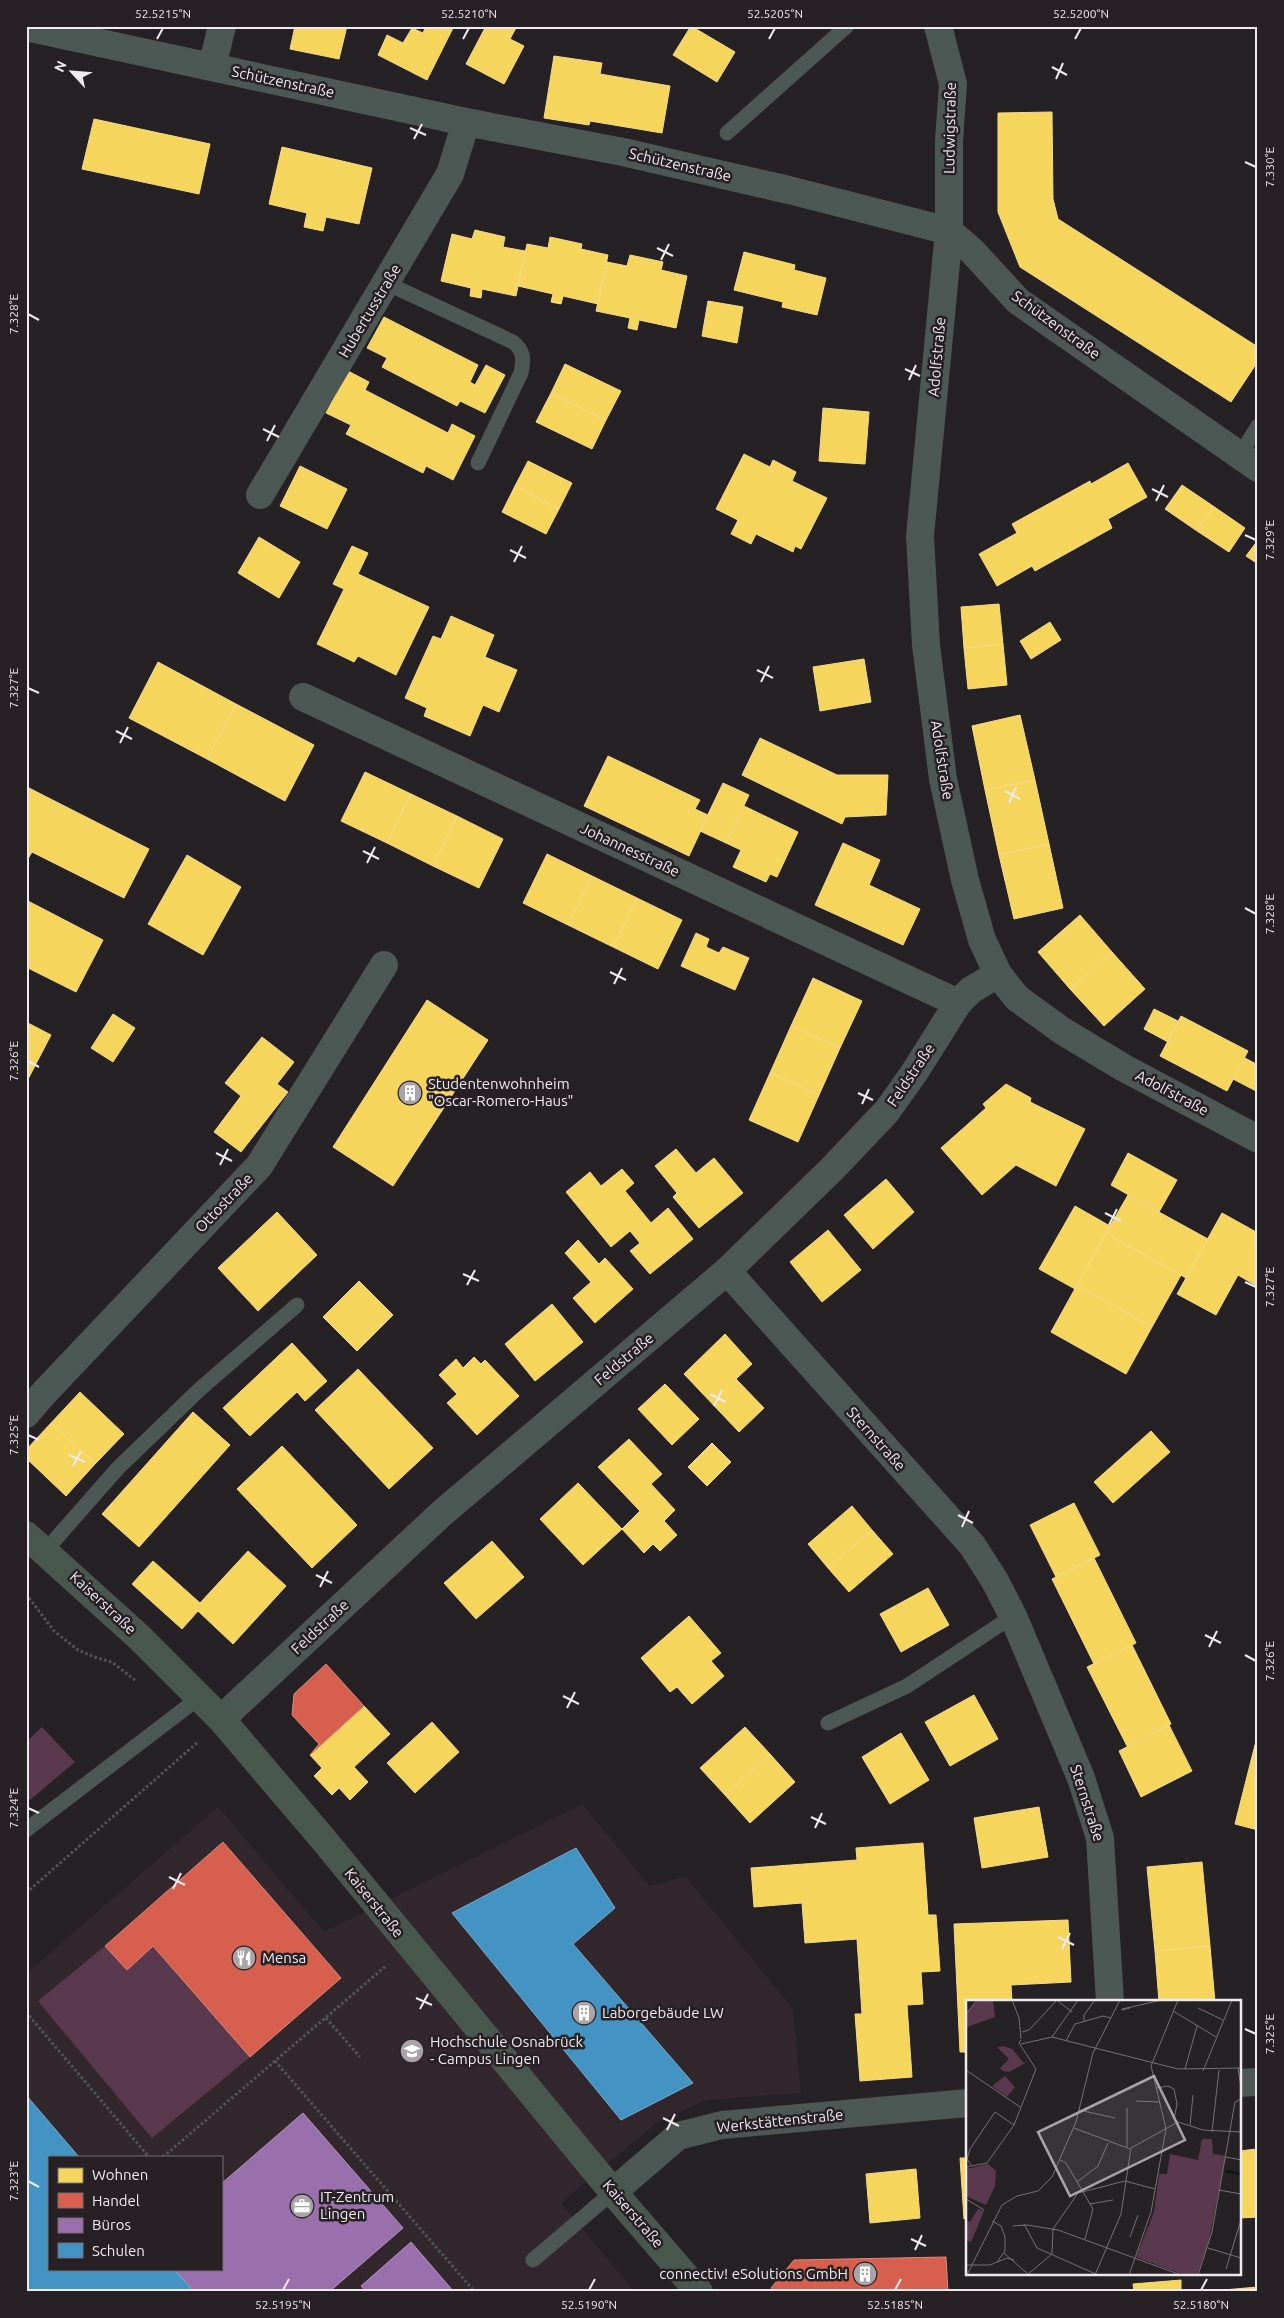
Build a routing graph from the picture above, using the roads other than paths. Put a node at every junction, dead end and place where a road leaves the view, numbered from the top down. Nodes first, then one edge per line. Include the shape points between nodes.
1 (222, 26) edge
2 (847, 26) edge
3 (938, 26) edge
4 (26, 27) edge
5 (212, 67) junction
6 (466, 122) junction
7 (727, 133) dead end
8 (949, 231) junction
9 (386, 283) junction
10 (1258, 426) edge
11 (1249, 461) edge
12 (478, 463) dead end
13 (260, 495) dead end
14 (302, 697) dead end
15 (384, 964) dead end
16 (998, 974) junction
17 (958, 1003) junction
18 (1258, 1139) edge
19 (727, 1271) junction
20 (297, 1306) dead end
21 (26, 1414) edge
22 (36, 1543) edge
23 (1013, 1616) junction
24 (200, 1697) junction
25 (221, 1719) junction
26 (828, 1723) dead end
27 (26, 1830) edge
28 (1110, 2000) edge
29 (1258, 2082) edge
30 (1242, 2083) edge
31 (966, 2103) edge
32 (613, 2192) junction
33 (533, 2260) dead end
34 (699, 2292) edge

1 - 5 street
2 - 7 lane
3 - 8 street, Ludwigstraße via 953,84
4 - 5 street, Schützenstraße
5 - 6 street, Schützenstraße
6 - 8 street, Schützenstraße via 642,156
6 - 9 street, Hubertusstraße via 450,174
8 - 11 street, Schützenstraße via 1018,301
8 - 16 street, Adolfstraße via 920,536 926,645 943,779 965,880 982,940
9 - 12 lane via 513,342 521,349 524,360 521,373
9 - 13 street, Hubertusstraße
10 - 11 lane
14 - 17 street, Johannesstraße
15 - 21 street, Ottostraße via 259,1166
16 - 17 street, Feldstraße via 971,990
16 - 18 street, Adolfstraße via 1018,998 1061,1030 1124,1068
17 - 19 street, Feldstraße via 887,1111
19 - 23 street, Sternstraße via 972,1545
19 - 25 street, Feldstraße via 441,1514
20 - 22 lane via 200,1389
22 - 24 main road, Kaiserstraße
23 - 26 lane via 907,1686
23 - 28 street, Sternstraße via 1081,1778 1100,1838
24 - 25 main road, Kaiserstraße
24 - 27 lane
25 - 32 main road, Kaiserstraße
29 - 30 street
31 - 32 street, Werkstättenstraße via 713,2127 678,2136
32 - 33 lane
32 - 34 main road, Kaiserstraße

